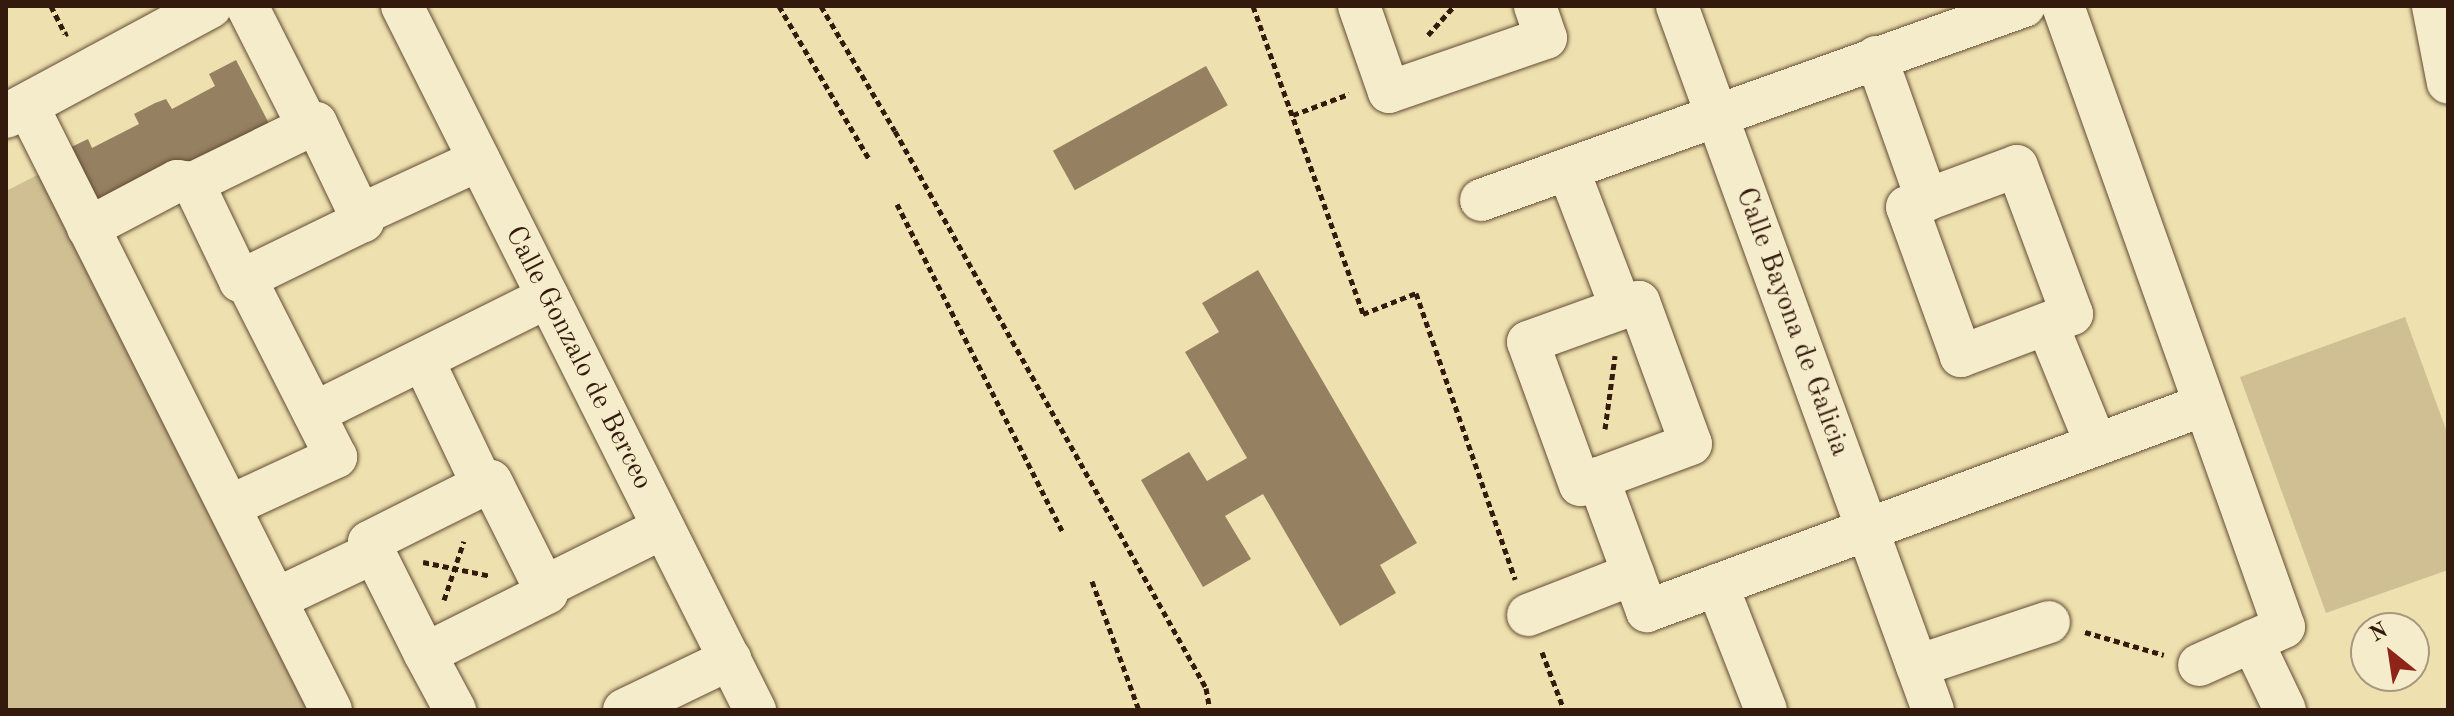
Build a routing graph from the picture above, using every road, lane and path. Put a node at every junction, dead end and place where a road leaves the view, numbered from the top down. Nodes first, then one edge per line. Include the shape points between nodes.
1 (51, 6) edge
2 (210, 6) edge
3 (247, 6) edge
4 (402, 6) edge
5 (779, 6) edge
6 (821, 6) edge
7 (1253, 6) edge
8 (1359, 6) edge
9 (1535, 6) edge
10 (1677, 6) edge
11 (2024, 6) edge
12 (2063, 6) edge
13 (2433, 6) edge
14 (1949, 17) edge
15 (78, 27) dead end
16 (1876, 57) junction
17 (2448, 83) edge
18 (16, 110) edge
19 (1717, 115) junction
20 (309, 128) junction
21 (869, 159) dead end
22 (479, 160) junction
23 (1568, 169) junction
24 (193, 183) junction
25 (1481, 200) dead end
26 (1927, 200) junction
27 (897, 204) dead end
28 (360, 215) junction
29 (88, 228) junction
30 (245, 278) junction
31 (548, 297) junction
32 (1621, 308) junction
33 (2047, 324) junction
34 (423, 360) junction
35 (2204, 405) junction
36 (314, 413) junction
37 (2096, 444) junction
38 (1598, 478) junction
39 (483, 486) junction
40 (230, 506) junction
41 (663, 528) junction
42 (1867, 530) junction
43 (1062, 531) dead end
44 (375, 552) junction
45 (454, 569) junction
46 (1092, 581) dead end
47 (1717, 585) junction
48 (544, 587) junction
49 (1640, 593) junction
50 (276, 599) junction
51 (1528, 615) junction
52 (2049, 622) joint
53 (2252, 641) junction
54 (425, 654) junction
55 (730, 659) junction
56 (2199, 665) joint
57 (1917, 666) junction
58 (331, 710) edge
59 (455, 710) edge
60 (624, 710) edge
61 (755, 710) edge
62 (1139, 710) edge
63 (1210, 710) edge
64 (1564, 710) edge
65 (1766, 710) edge
66 (1933, 710) edge
67 (2285, 710) edge

1 - 15 path via 65,34
2 - 18 street
3 - 20 street
4 - 22 street, Calle Gonzalo de Berceo
5 - 21 path
6 - 63 path via 1206,688
7 - 51 path via 1363,314 1416,293
8 - 9 street via 1389,92 1546,38
10 - 19 street, Calle Bayona de Galicia
11 - 14 street
12 - 35 street
13 - 17 street
14 - 16 street
16 - 19 street
16 - 26 street
18 - 29 street
19 - 23 street
19 - 42 street, Calle Bayona de Galicia
20 - 24 street
20 - 28 street via 316,123
22 - 28 street
22 - 31 street, Calle Gonzalo de Berceo
23 - 25 street
23 - 32 street
24 - 29 street via 177,181
24 - 30 street via 240,281
26 - 33 street via 1907,207 1961,356
26 - 33 street via 2017,166 2072,314
27 - 43 path
28 - 30 street via 363,221
29 - 40 street
30 - 36 street
31 - 34 street
31 - 41 street, Calle Gonzalo de Berceo
32 - 38 path
32 - 38 street via 1639,302 1691,444
32 - 38 street via 1528,342 1580,485
33 - 37 street
34 - 36 street
34 - 39 street
35 - 37 street
35 - 53 street via 2284,627
36 - 40 street via 336,457
37 - 42 street
38 - 49 street
39 - 44 street via 369,542
39 - 45 path
39 - 48 street via 491,481
40 - 50 street
41 - 48 street
41 - 55 street, Calle Gonzalo de Berceo
42 - 47 street
42 - 57 street, Calle Bayona de Galicia
44 - 45 path
44 - 50 street
44 - 54 street
45 - 48 path
45 - 54 path
46 - 62 path
47 - 49 street
47 - 65 street
48 - 54 street via 547,593
49 - 51 street
50 - 58 street
51 - 64 path
52 - 56 path
52 - 57 street
53 - 56 street
53 - 67 street
54 - 59 street
55 - 60 street
55 - 61 street, Calle Gonzalo de Berceo
57 - 66 street, Calle Bayona de Galicia

